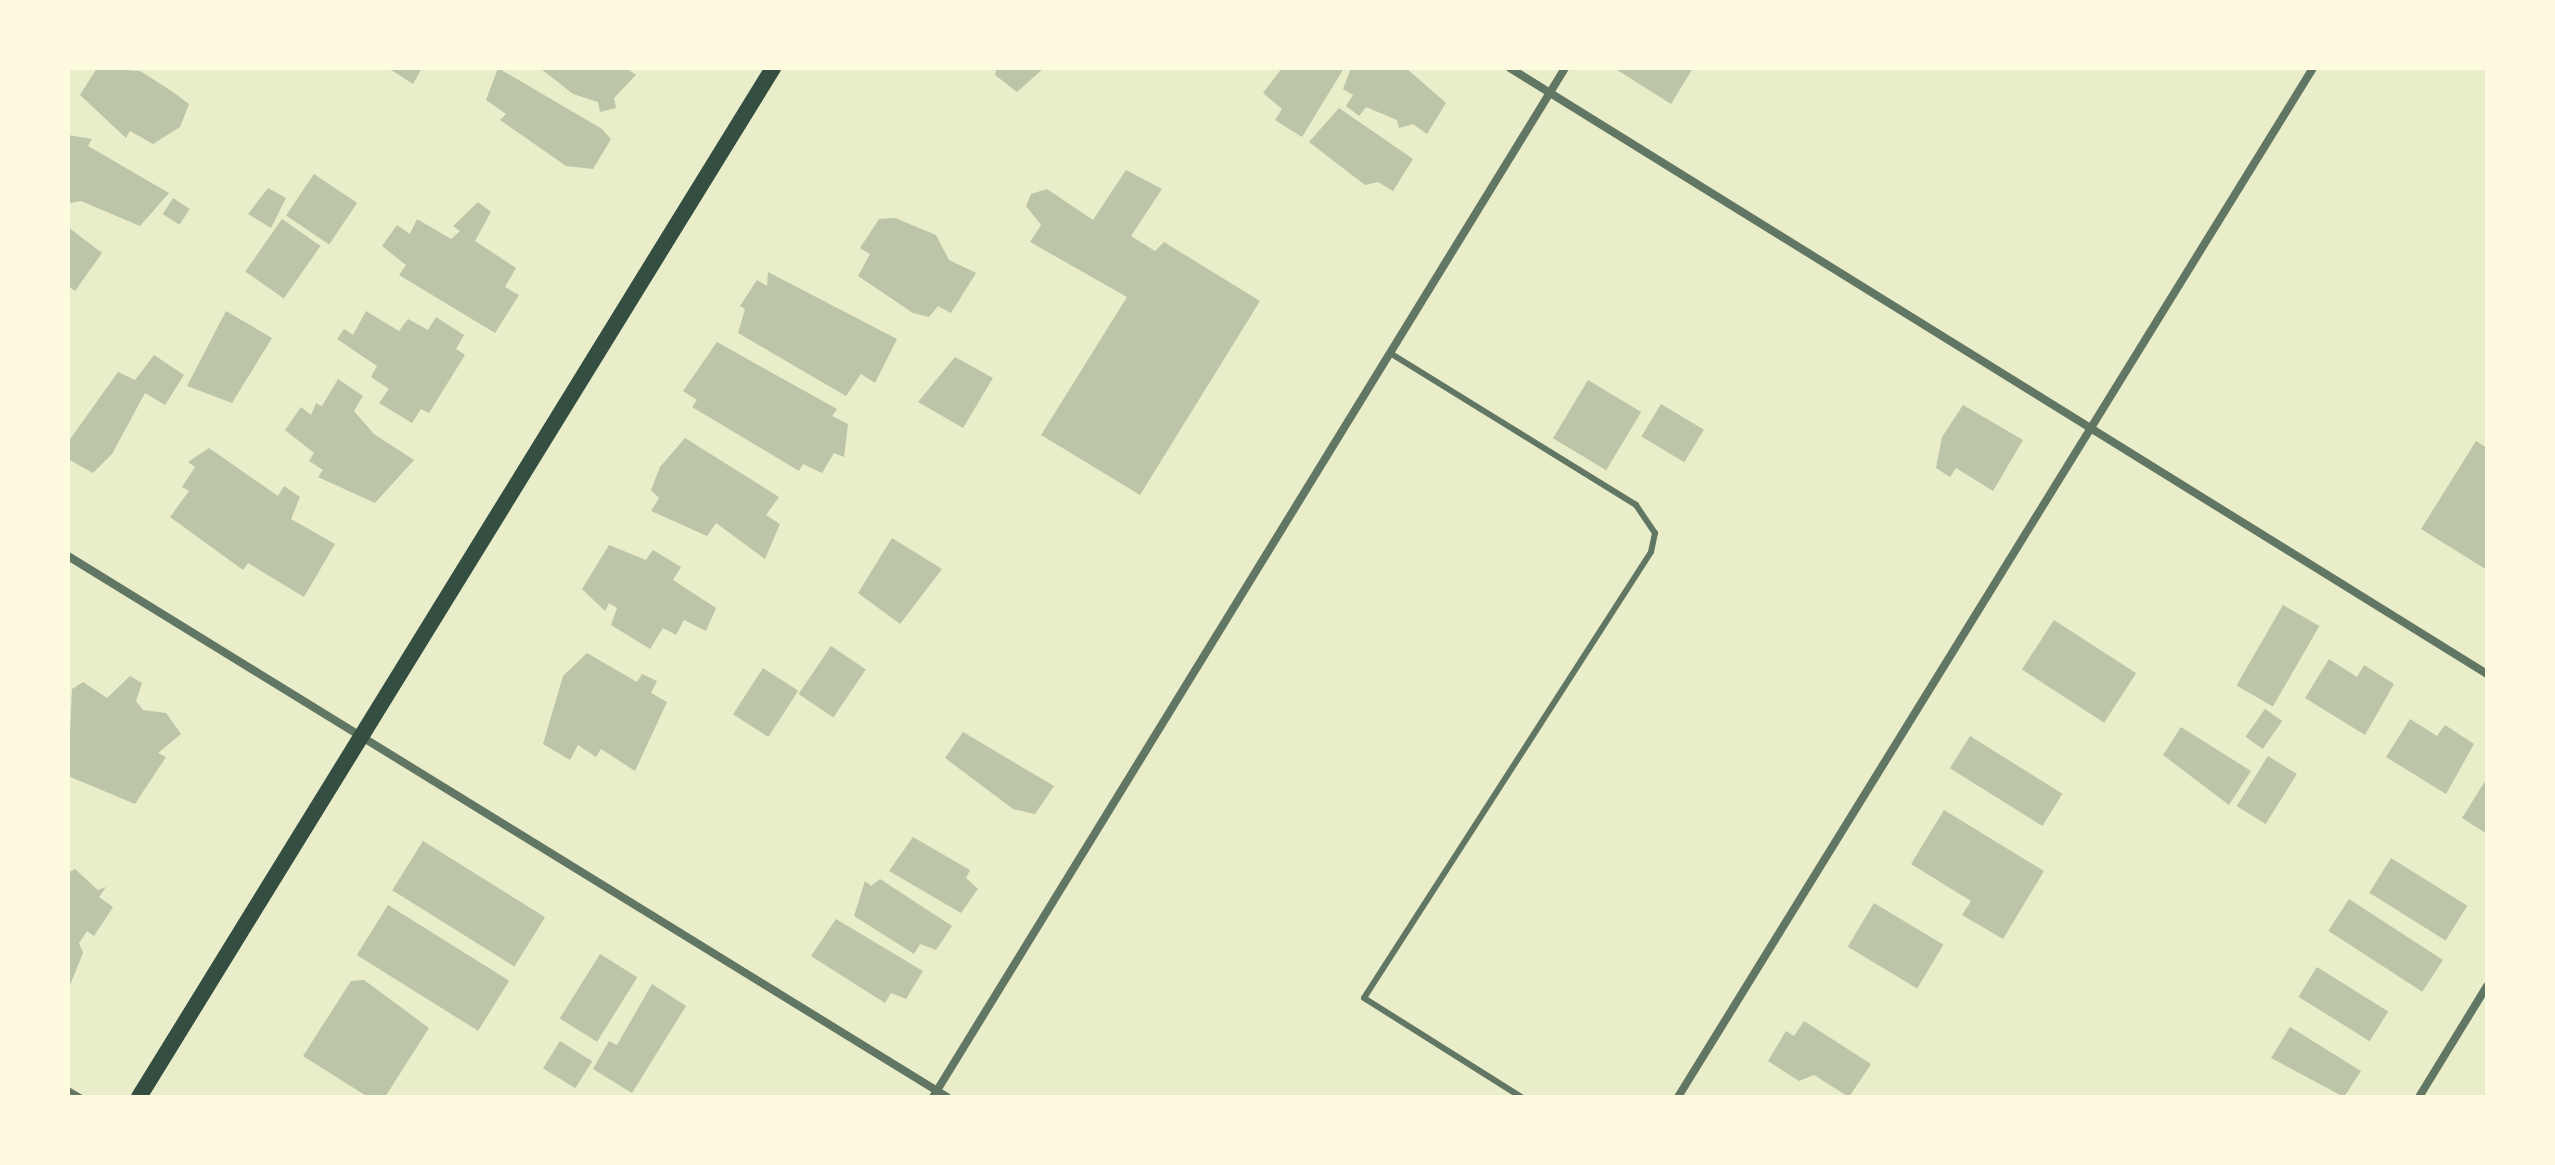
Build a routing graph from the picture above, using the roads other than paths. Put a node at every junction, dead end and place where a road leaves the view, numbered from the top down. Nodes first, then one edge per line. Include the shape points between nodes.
1 (773, 68) edge
2 (1510, 68) edge
3 (1565, 68) edge
4 (2313, 68) edge
5 (1550, 93) junction
6 (1390, 353) junction
7 (2092, 427) junction
8 (68, 556) edge
9 (2487, 674) edge
10 (362, 737) junction
11 (2487, 986) edge
12 (68, 1090) edge
13 (935, 1094) edge
14 (80, 1097) edge
15 (139, 1097) edge
16 (947, 1097) edge
17 (1521, 1097) edge
18 (1678, 1097) edge
19 (2419, 1097) edge

1 - 10 main road
2 - 5 street
3 - 5 street
4 - 7 street
5 - 6 street
5 - 7 street
6 - 13 street
6 - 17 lane via 1636,505 1655,533 1651,552 1364,998
7 - 9 street
7 - 18 street
8 - 10 street
10 - 13 street
10 - 15 main road
11 - 19 street
12 - 14 lane
13 - 16 street

